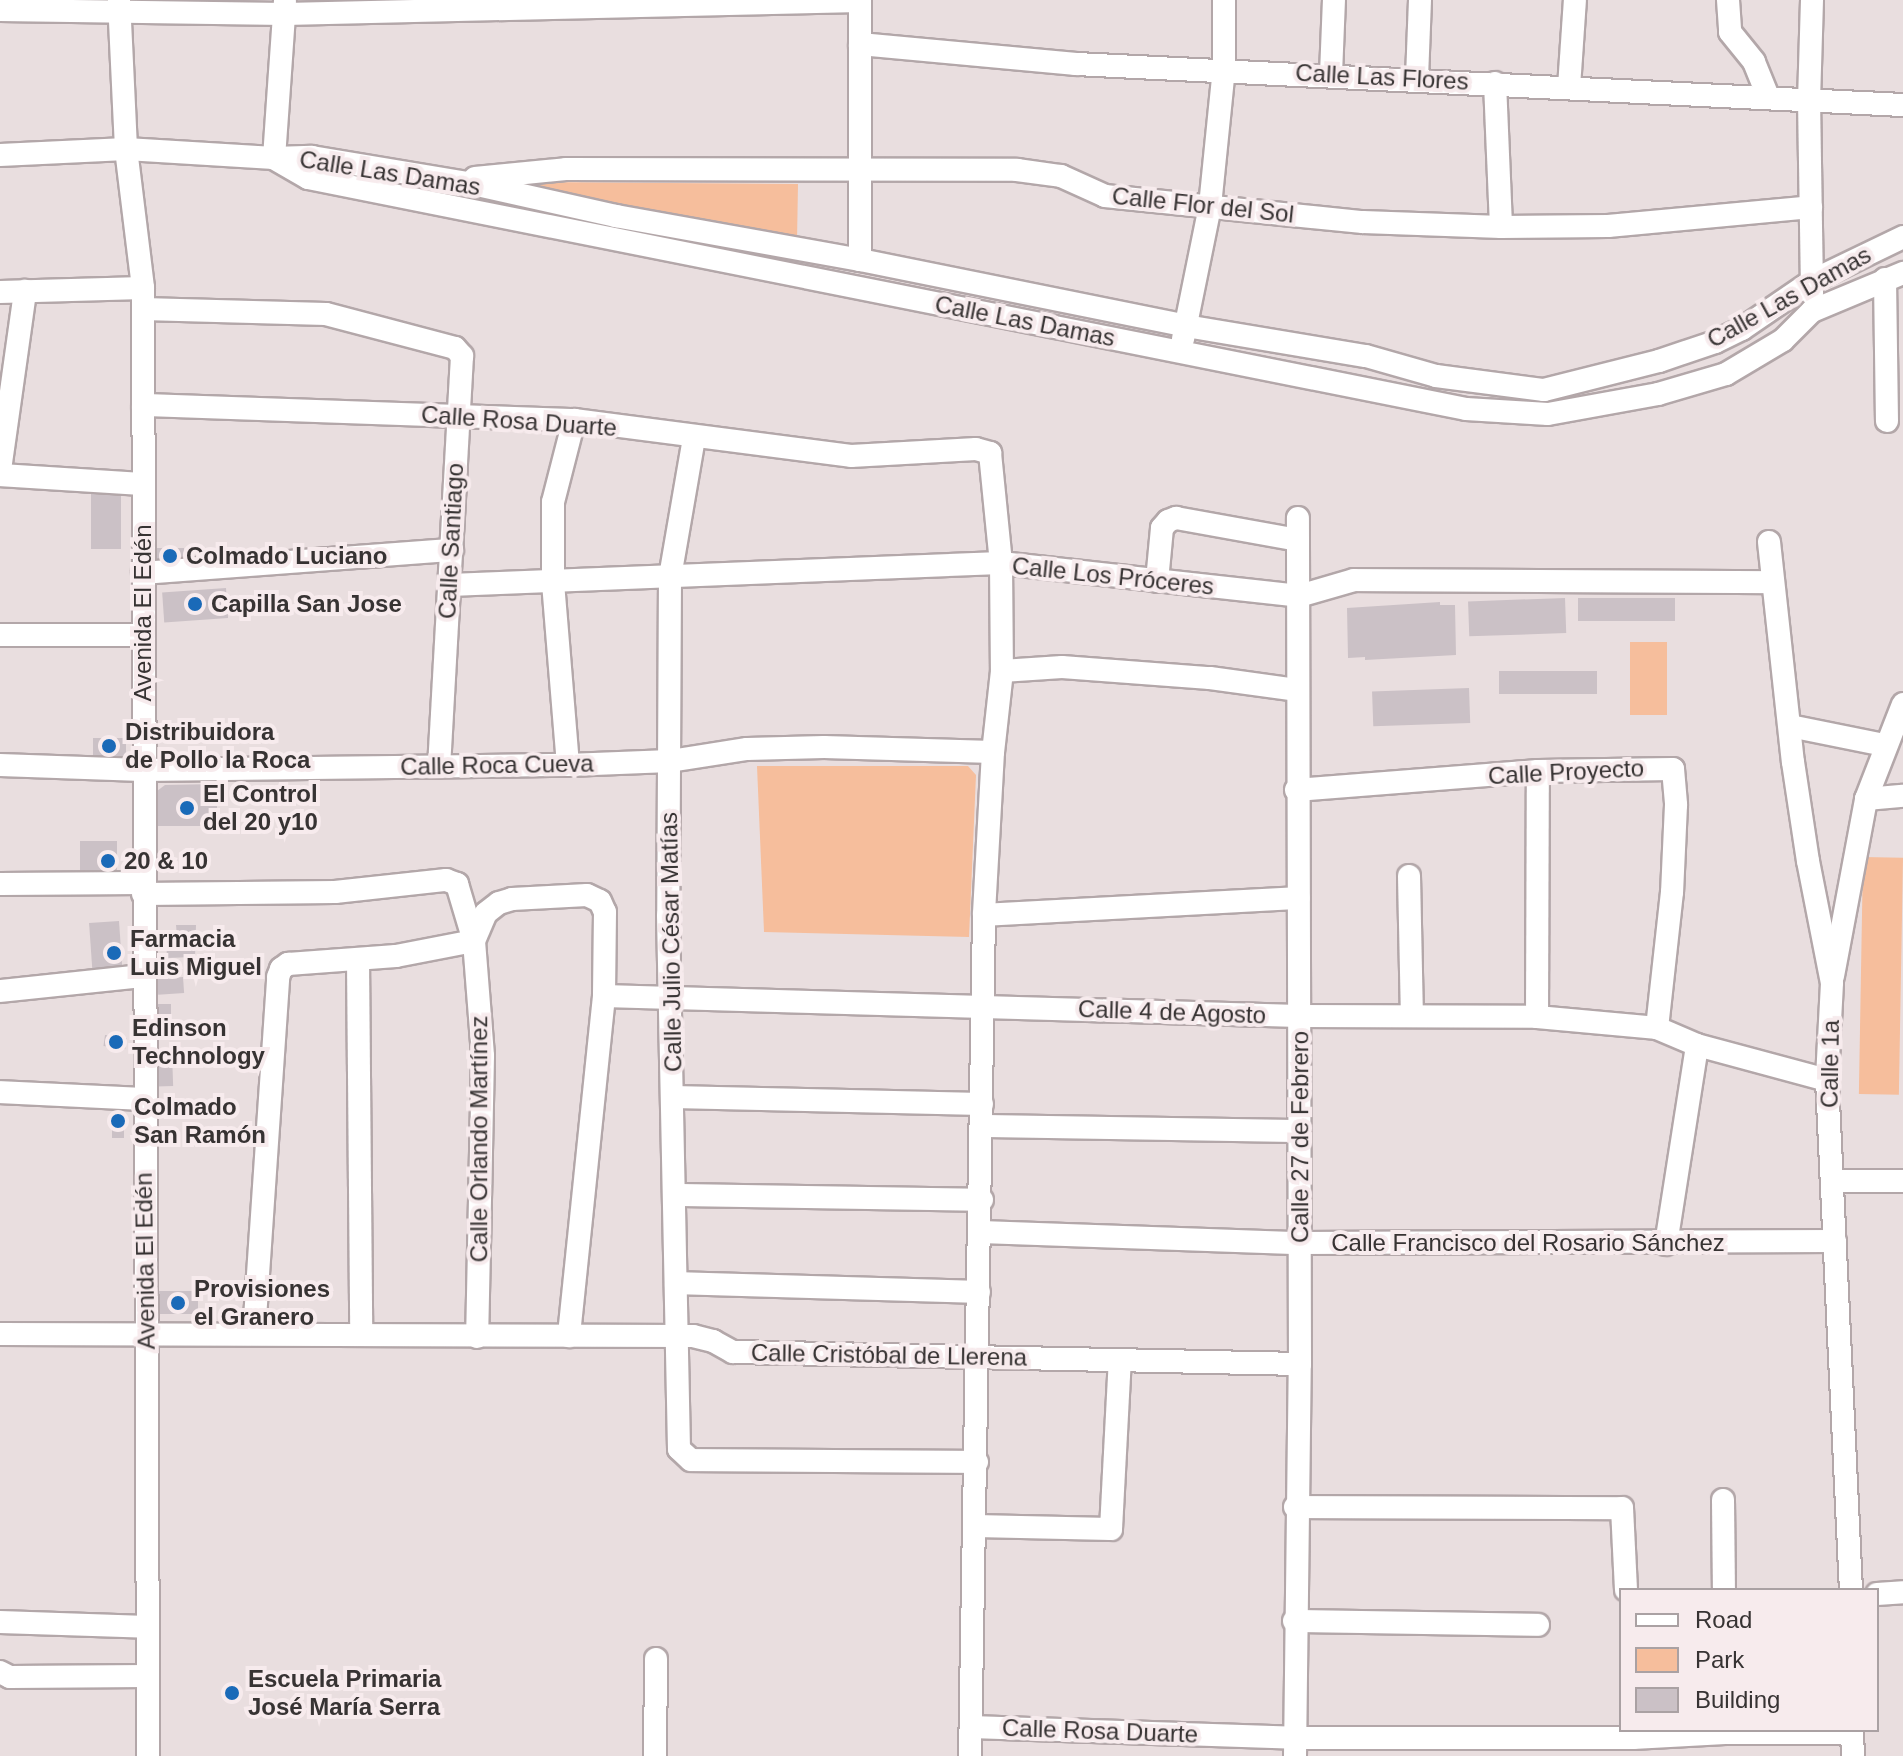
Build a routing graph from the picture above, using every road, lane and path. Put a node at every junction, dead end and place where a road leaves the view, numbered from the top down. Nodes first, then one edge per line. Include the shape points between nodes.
1 (1224, 0) edge
2 (1334, 0) edge
3 (1420, 0) edge
4 (1575, 0) edge
5 (1728, 0) edge
6 (1812, 0) edge
7 (860, 1) edge
8 (119, 5) edge
9 (285, 7) edge
10 (0, 10) edge
11 (860, 44) junction
12 (1224, 69) junction
13 (1331, 74) junction
14 (1417, 78) junction
15 (1495, 83) junction
16 (1569, 87) junction
17 (1768, 97) junction
18 (1809, 99) junction
19 (1903, 105) edge
20 (126, 149) junction
21 (0, 155) edge
22 (274, 158) junction
23 (860, 169) junction
24 (454, 181) junction
25 (1210, 206) junction
26 (1811, 207) junction
27 (1501, 227) junction
28 (1903, 237) edge
29 (860, 260) junction
30 (1894, 276) edge
31 (1812, 281) junction
32 (25, 291) junction
33 (0, 292) edge
34 (1022, 292) junction
35 (143, 298) junction
36 (1812, 311) junction
37 (1017, 317) junction
38 (1186, 326) junction
39 (1181, 353) junction
40 (1544, 390) junction
41 (143, 405) junction
42 (1548, 414) junction
43 (458, 415) junction
44 (574, 420) junction
45 (1887, 421) dead end
46 (694, 438) junction
47 (0, 473) edge
48 (143, 484) junction
49 (1769, 542) dead end
50 (452, 550) junction
51 (1001, 563) junction
52 (143, 573) junction
53 (670, 577) junction
54 (1157, 581) junction
55 (553, 582) junction
56 (1773, 582) junction
57 (450, 585) junction
58 (1299, 596) junction
59 (0, 635) edge
60 (143, 635) junction
61 (1002, 671) junction
62 (1296, 690) junction
63 (1901, 711) edge
64 (1790, 726) junction
65 (1884, 745) junction
66 (993, 752) junction
67 (670, 761) junction
68 (0, 765) edge
69 (568, 765) junction
70 (439, 766) junction
71 (142, 770) junction
72 (1538, 771) junction
73 (1296, 790) junction
74 (1903, 796) edge
75 (1866, 799) junction
76 (1409, 876) dead end
77 (0, 884) edge
78 (143, 889) junction
79 (1299, 898) junction
80 (984, 915) junction
81 (474, 941) junction
82 (358, 960) junction
83 (143, 976) junction
84 (1832, 983) junction
85 (0, 991) edge
86 (604, 996) junction
87 (670, 997) junction
88 (983, 1007) junction
89 (1412, 1015) junction
90 (1299, 1016) junction
91 (1537, 1017) junction
92 (1657, 1028) junction
93 (1697, 1045) junction
94 (1827, 1080) junction
95 (0, 1092) edge
96 (673, 1097) junction
97 (143, 1099) junction
98 (982, 1115) junction
99 (1299, 1131) junction
100 (1834, 1181) junction
101 (1903, 1181) edge
102 (676, 1195) junction
103 (982, 1200) junction
104 (981, 1232) junction
105 (1835, 1241) junction
106 (1300, 1243) junction
107 (1666, 1244) junction
108 (676, 1283) junction
109 (979, 1292) junction
110 (254, 1333) junction
111 (0, 1334) edge
112 (361, 1334) junction
113 (147, 1335) junction
114 (569, 1336) junction
115 (676, 1336) junction
116 (477, 1337) junction
117 (978, 1355) junction
118 (1120, 1360) junction
119 (1300, 1364) junction
120 (977, 1462) junction
121 (1723, 1500) dead end
122 (1295, 1507) junction
123 (975, 1526) junction
124 (1626, 1588) edge
125 (1724, 1588) edge
126 (1851, 1588) edge
127 (1903, 1592) edge
128 (1879, 1594) edge
129 (1294, 1621) junction
130 (0, 1622) edge
131 (1538, 1625) dead end
132 (147, 1627) junction
133 (656, 1659) dead end
134 (0, 1672) edge
135 (147, 1676) junction
136 (971, 1727) junction
137 (1725, 1732) edge
138 (1852, 1732) edge
139 (1634, 1741) edge
140 (1295, 1747) edge
141 (1419, 1747) edge
142 (148, 1756) edge
143 (655, 1756) edge
144 (970, 1756) edge
145 (1729, 1756) edge
146 (1853, 1756) edge

1 - 12 street
2 - 13 street
3 - 14 street
4 - 16 street
5 - 17 street via 1730,32 1754,62
6 - 18 street
7 - 9 street
7 - 11 street
8 - 9 street
8 - 10 street
8 - 20 street, Avenida El Edén
9 - 22 street
11 - 12 street, Calle Las Flores via 1076,64
11 - 23 street
12 - 13 street, Calle Las Flores
12 - 25 street
13 - 14 street, Calle Las Flores
14 - 15 street, Calle Las Flores
15 - 16 street, Calle Las Flores
15 - 27 street
16 - 17 street, Calle Las Flores
17 - 18 street, Calle Las Flores
18 - 19 street, Calle Las Flores
18 - 26 street
20 - 21 street
20 - 22 street
20 - 35 street, Avenida El Edén
22 - 24 street, Calle Las Damas via 312,157
22 - 37 street, Calle Las Damas via 308,178
23 - 24 street, Calle Flor del Sol via 566,169
23 - 25 street, Calle Flor del Sol via 1017,170 1061,176 1105,196
23 - 29 street
24 - 29 street, Calle Las Damas
25 - 27 street, Calle Flor del Sol via 1363,222
25 - 38 street
26 - 27 street, Calle Flor del Sol via 1608,226
26 - 31 street
28 - 31 street, Calle Las Damas
29 - 34 street, Calle Las Damas
30 - 36 street, Calle Las Damas
30 - 45 street
31 - 36 street
31 - 40 street, Calle Las Damas via 1715,342
32 - 33 street, Calle Santiago
32 - 35 street, Calle Santiago
32 - 47 street
34 - 37 street
34 - 38 street, Calle Las Damas
35 - 41 street, Avenida El Edén
35 - 43 street, Calle Santiago via 326,314 455,348 463,366
36 - 42 street, Calle Las Damas via 1783,340 1726,374 1645,397
37 - 39 street, Calle Las Damas
38 - 39 street
38 - 40 street, Calle Las Damas via 1366,356 1436,376
39 - 42 street, Calle Las Damas via 1466,409
40 - 42 street
41 - 43 street, Calle Rosa Duarte
41 - 48 street, Avenida El Edén
43 - 44 street, Calle Rosa Duarte
43 - 50 street, Calle Santiago
44 - 46 street, Calle Rosa Duarte
44 - 55 street via 553,502
46 - 51 street, Calle Rosa Duarte via 851,456 976,449 990,453
46 - 53 street, Calle Julio César Matías
47 - 48 street
48 - 52 street, Avenida El Edén
49 - 56 street, Calle 1a
50 - 52 street
50 - 57 street, Calle Santiago
51 - 53 street, Calle Los Próceres
51 - 54 street, Calle Los Próceres
51 - 61 street
52 - 60 street, Avenida El Edén
53 - 55 street, Calle Los Próceres
53 - 67 street, Calle Julio César Matías
54 - 58 street, Calle Los Próceres
54 - 58 street, Calle 27 de Febrero via 1162,528 1176,518 1298,529
55 - 57 street, Calle Los Próceres
55 - 69 street
56 - 58 street, Calle Los Próceres via 1354,580
56 - 64 street, Calle 1a
57 - 70 street, Calle Santiago
58 - 62 street, Calle 27 de Febrero
59 - 60 street
60 - 71 street, Avenida El Edén
61 - 62 street via 1062,667
61 - 66 street
62 - 73 street, Calle 27 de Febrero
63 - 65 street
64 - 65 street
64 - 84 street, Calle 1a via 1808,861
65 - 75 street
66 - 67 street, Calle Roca Cueva via 747,749
66 - 80 street
67 - 69 street, Calle Roca Cueva
67 - 87 street, Calle Julio César Matías
68 - 71 street, Calle Roca Cueva
69 - 70 street, Calle Roca Cueva
70 - 71 street, Calle Roca Cueva
71 - 78 street, Avenida El Edén
72 - 73 street, Calle Proyecto
72 - 91 street
72 - 92 street, Calle Proyecto via 1673,769 1672,892
73 - 79 street, Calle 27 de Febrero
74 - 75 street
75 - 84 street
76 - 89 street
77 - 78 street
78 - 81 street, Calle Orlando Martínez via 335,892 446,880 457,884
78 - 83 street, Avenida El Edén
79 - 80 street
79 - 90 street, Calle 27 de Febrero
80 - 88 street
81 - 82 street
81 - 86 street via 486,913 512,899 587,895 600,901 605,912
81 - 116 street, Calle Orlando Martínez via 483,1056
82 - 110 street via 288,964 278,977
82 - 112 street
83 - 85 street
83 - 97 street, Avenida El Edén
84 - 94 street, Calle 1a
86 - 87 street, Calle 4 de Agosto
86 - 114 street
87 - 88 street, Calle 4 de Agosto
87 - 96 street, Calle Julio César Matías
88 - 90 street, Calle 4 de Agosto
88 - 98 street
89 - 90 street, Calle 4 de Agosto
89 - 91 street, Calle 4 de Agosto
90 - 99 street, Calle 27 de Febrero
91 - 92 street, Calle 4 de Agosto
92 - 93 street, Calle 4 de Agosto
93 - 94 street, Calle 4 de Agosto
93 - 107 street
94 - 100 street, Calle 1a
95 - 97 street
96 - 98 street
96 - 102 street, Calle Julio César Matías
97 - 113 street, Avenida El Edén
98 - 99 street
98 - 103 street
99 - 106 street, Calle 27 de Febrero
100 - 101 street
100 - 105 street, Calle 1a
102 - 103 street
102 - 108 street, Calle Julio César Matías
103 - 104 street
104 - 106 street, Calle Francisco del Rosario Sánchez
104 - 109 street
105 - 107 street, Calle Francisco del Rosario Sánchez
105 - 126 street, Calle 1a
106 - 107 street, Calle Francisco del Rosario Sánchez
106 - 119 street, Calle 27 de Febrero
108 - 109 street
108 - 115 street, Calle Julio César Matías
109 - 117 street
110 - 112 street, Calle Cristóbal de Llerena
110 - 113 street, Calle Cristóbal de Llerena
111 - 113 street, Calle Cristóbal de Llerena
112 - 116 street, Calle Cristóbal de Llerena
113 - 132 street, Avenida El Edén
114 - 115 street, Calle Cristóbal de Llerena
114 - 116 street, Calle Cristóbal de Llerena
115 - 117 street, Calle Cristóbal de Llerena via 713,1341 733,1352
115 - 120 street, Calle Julio César Matías via 679,1449 691,1460
117 - 118 street, Calle Cristóbal de Llerena
117 - 120 street
118 - 119 street, Calle Cristóbal de Llerena
118 - 123 street via 1111,1529
119 - 122 street, Calle 27 de Febrero
120 - 123 street
121 - 125 street
122 - 124 street via 1622,1508
122 - 129 street, Calle 27 de Febrero
123 - 136 street
127 - 128 street
129 - 131 street
129 - 140 street, Calle 27 de Febrero
130 - 132 street
132 - 135 street, Avenida El Edén
133 - 143 street
134 - 135 street via 10,1677
135 - 142 street, Avenida El Edén
136 - 140 street, Calle Rosa Duarte
136 - 144 street
137 - 138 street, Calle Rosa Duarte
137 - 139 street, Calle Rosa Duarte
137 - 145 street
138 - 146 street
139 - 141 street, Calle Rosa Duarte
140 - 141 street, Calle Rosa Duarte

